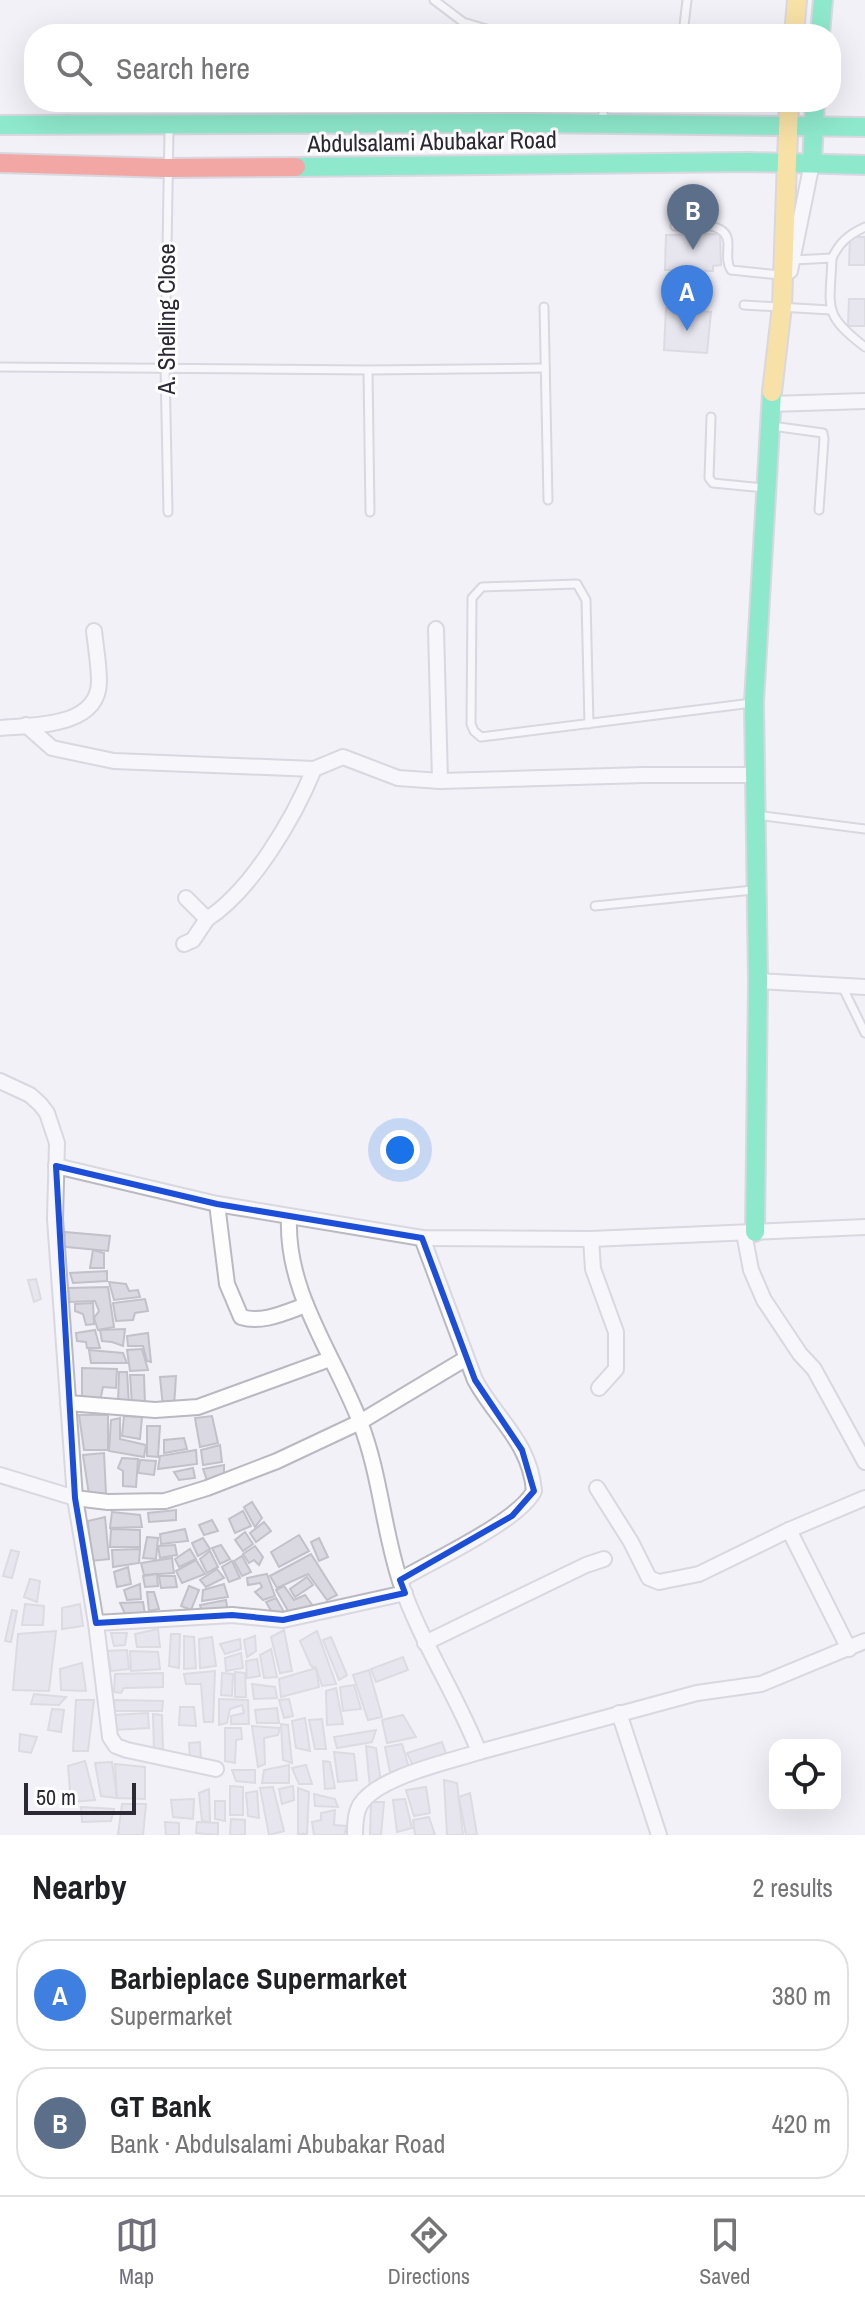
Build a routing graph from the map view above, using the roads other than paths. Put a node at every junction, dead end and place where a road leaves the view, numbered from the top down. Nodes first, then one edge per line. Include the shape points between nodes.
1 (434, 0) edge
2 (687, 0) edge
3 (797, 0) edge
4 (823, 0) edge
5 (470, 24) edge
6 (684, 24) edge
7 (795, 24) edge
8 (821, 24) edge
9 (603, 112) edge
10 (789, 112) edge
11 (814, 112) edge
12 (603, 124) junction
13 (0, 125) edge
14 (169, 126) junction
15 (788, 126) junction
16 (813, 127) junction
17 (865, 127) edge
18 (786, 162) junction
19 (0, 163) edge
20 (812, 163) junction
21 (865, 165) edge
22 (167, 168) junction
23 (675, 226) dead end
24 (865, 227) edge
25 (832, 258) junction
26 (788, 268) junction
27 (744, 305) dead end
28 (782, 306) junction
29 (544, 307) dead end
30 (830, 310) junction
31 (865, 347) edge
32 (0, 367) edge
33 (165, 367) junction
34 (545, 368) junction
35 (368, 370) junction
36 (865, 401) edge
37 (771, 404) junction
38 (711, 417) dead end
39 (770, 426) junction
40 (767, 489) junction
41 (548, 500) dead end
42 (819, 510) dead end
43 (168, 512) dead end
44 (370, 512) dead end
45 (436, 629) dead end
46 (94, 631) dead end
47 (754, 702) junction
48 (589, 724) junction
49 (26, 725) junction
50 (0, 728) edge
51 (314, 769) junction
52 (753, 775) junction
53 (440, 781) junction
54 (754, 815) junction
55 (865, 829) edge
56 (756, 890) junction
57 (186, 898) dead end
58 (595, 906) dead end
59 (207, 919) junction
60 (184, 944) dead end
61 (758, 981) junction
62 (842, 986) junction
63 (865, 987) edge
64 (865, 1033) edge
65 (0, 1081) edge
66 (56, 1166) junction
67 (217, 1204) junction
68 (289, 1218) junction
69 (865, 1227) edge
70 (750, 1233) junction
71 (422, 1238) junction
72 (591, 1239) junction
73 (306, 1305) junction
74 (330, 1359) junction
75 (465, 1359) junction
76 (599, 1388) dead end
77 (68, 1403) junction
78 (360, 1422) junction
79 (865, 1462) edge
80 (0, 1475) edge
81 (597, 1488) dead end
82 (75, 1498) junction
83 (865, 1498) edge
84 (789, 1530) junction
85 (604, 1559) dead end
86 (402, 1587) junction
87 (96, 1623) junction
88 (865, 1641) edge
89 (425, 1643) junction
90 (849, 1649) junction
91 (619, 1713) junction
92 (479, 1752) junction
93 (216, 1769) dead end
94 (355, 1835) edge
95 (659, 1835) edge

1 - 5 lane
2 - 6 lane
3 - 7 main road
4 - 8 main road
9 - 12 lane
10 - 15 main road
11 - 16 main road
12 - 14 main road, Abdulsalami Abubakar Road
12 - 15 main road, Abdulsalami Abubakar Road
13 - 14 main road, Abdulsalami Abubakar Road
14 - 22 lane, A. Shelling Close
15 - 16 main road, Abdulsalami Abubakar Road
15 - 18 main road
16 - 17 main road, Abdulsalami Abubakar Road
16 - 20 main road
18 - 20 main road, Abdulsalami Abubakar Road
18 - 22 main road, Abdulsalami Abubakar Road
18 - 26 main road
19 - 22 main road, Abdulsalami Abubakar Road
20 - 21 main road, Abdulsalami Abubakar Road
20 - 26 street
22 - 33 lane, A. Shelling Close
23 - 26 lane via 724,230 731,270
24 - 25 lane via 840,243
25 - 26 lane
25 - 30 lane
26 - 28 main road
27 - 28 lane
28 - 30 lane
28 - 37 main road
29 - 34 lane
30 - 31 lane
32 - 33 lane
33 - 35 lane
33 - 43 lane, A. Shelling Close
34 - 35 lane
34 - 41 lane
35 - 44 lane
36 - 37 street
37 - 39 main road
38 - 40 lane via 709,478 713,483
39 - 40 main road
39 - 42 lane via 823,433
40 - 47 main road
45 - 53 street
46 - 49 street via 99,685 93,702 82,714
47 - 48 lane
47 - 52 main road
48 - 48 lane via 481,737 474,731 475,592 482,587 577,584 586,600
49 - 50 street
49 - 51 street via 52,748 114,761
51 - 53 street via 343,757 398,778
51 - 59 street via 302,799 251,877
52 - 53 street
52 - 54 main road
54 - 55 lane
54 - 56 main road
56 - 58 lane
56 - 61 main road
57 - 59 street
59 - 60 street
61 - 62 street
61 - 70 main road
62 - 63 street
62 - 64 lane
65 - 66 street via 30,1095 47,1113 57,1143
66 - 67 street
66 - 77 street
67 - 68 street
67 - 73 street via 227,1284 241,1317 268,1318
68 - 71 street
68 - 73 street via 292,1267
69 - 70 street
70 - 72 street
70 - 79 street via 751,1270 764,1300 814,1369
71 - 72 street
71 - 75 street
72 - 76 street via 593,1269 617,1346 616,1369
73 - 74 street
74 - 77 street via 198,1407 155,1410
74 - 78 street
75 - 78 street
75 - 86 street via 522,1450 534,1491 512,1516
77 - 82 street
78 - 82 street via 277,1461 165,1501
78 - 86 street
80 - 82 street
81 - 84 street via 649,1578 659,1582 699,1574
82 - 87 street
83 - 84 street
84 - 90 street
85 - 89 street
86 - 87 street via 283,1620 232,1615
86 - 89 street
87 - 93 street via 112,1742
88 - 90 street
89 - 92 street
90 - 91 street via 761,1684
91 - 92 street
91 - 95 street
92 - 94 street via 416,1772 368,1795 359,1806

